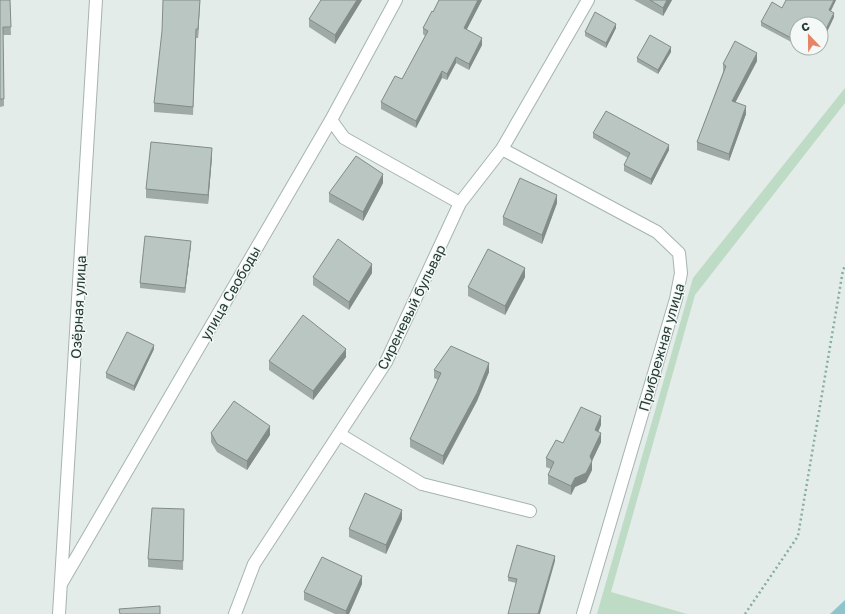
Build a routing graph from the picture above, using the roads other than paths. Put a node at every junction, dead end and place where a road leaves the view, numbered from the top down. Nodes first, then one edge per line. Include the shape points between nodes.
1 (96, 0) edge
2 (396, 0) edge
3 (588, 0) edge
4 (331, 120) junction
5 (502, 149) junction
6 (460, 203) junction
7 (339, 434) junction
8 (530, 511) dead end
9 (61, 584) junction
10 (59, 614) edge
11 (235, 614) edge
12 (583, 614) edge

1 - 9 street, Озёрная улица
2 - 4 street, улица Свободы
3 - 5 street, Сиреневый бульвар
4 - 6 street via 344,138
4 - 9 street, улица Свободы
5 - 6 street, Сиреневый бульвар
5 - 12 street, Прибрежная улица via 657,232 679,253 681,273 676,299
6 - 7 street, Сиреневый бульвар via 386,362
7 - 8 street via 422,484
7 - 11 street, Сиреневый бульвар via 254,564
9 - 10 street, Озёрная улица

